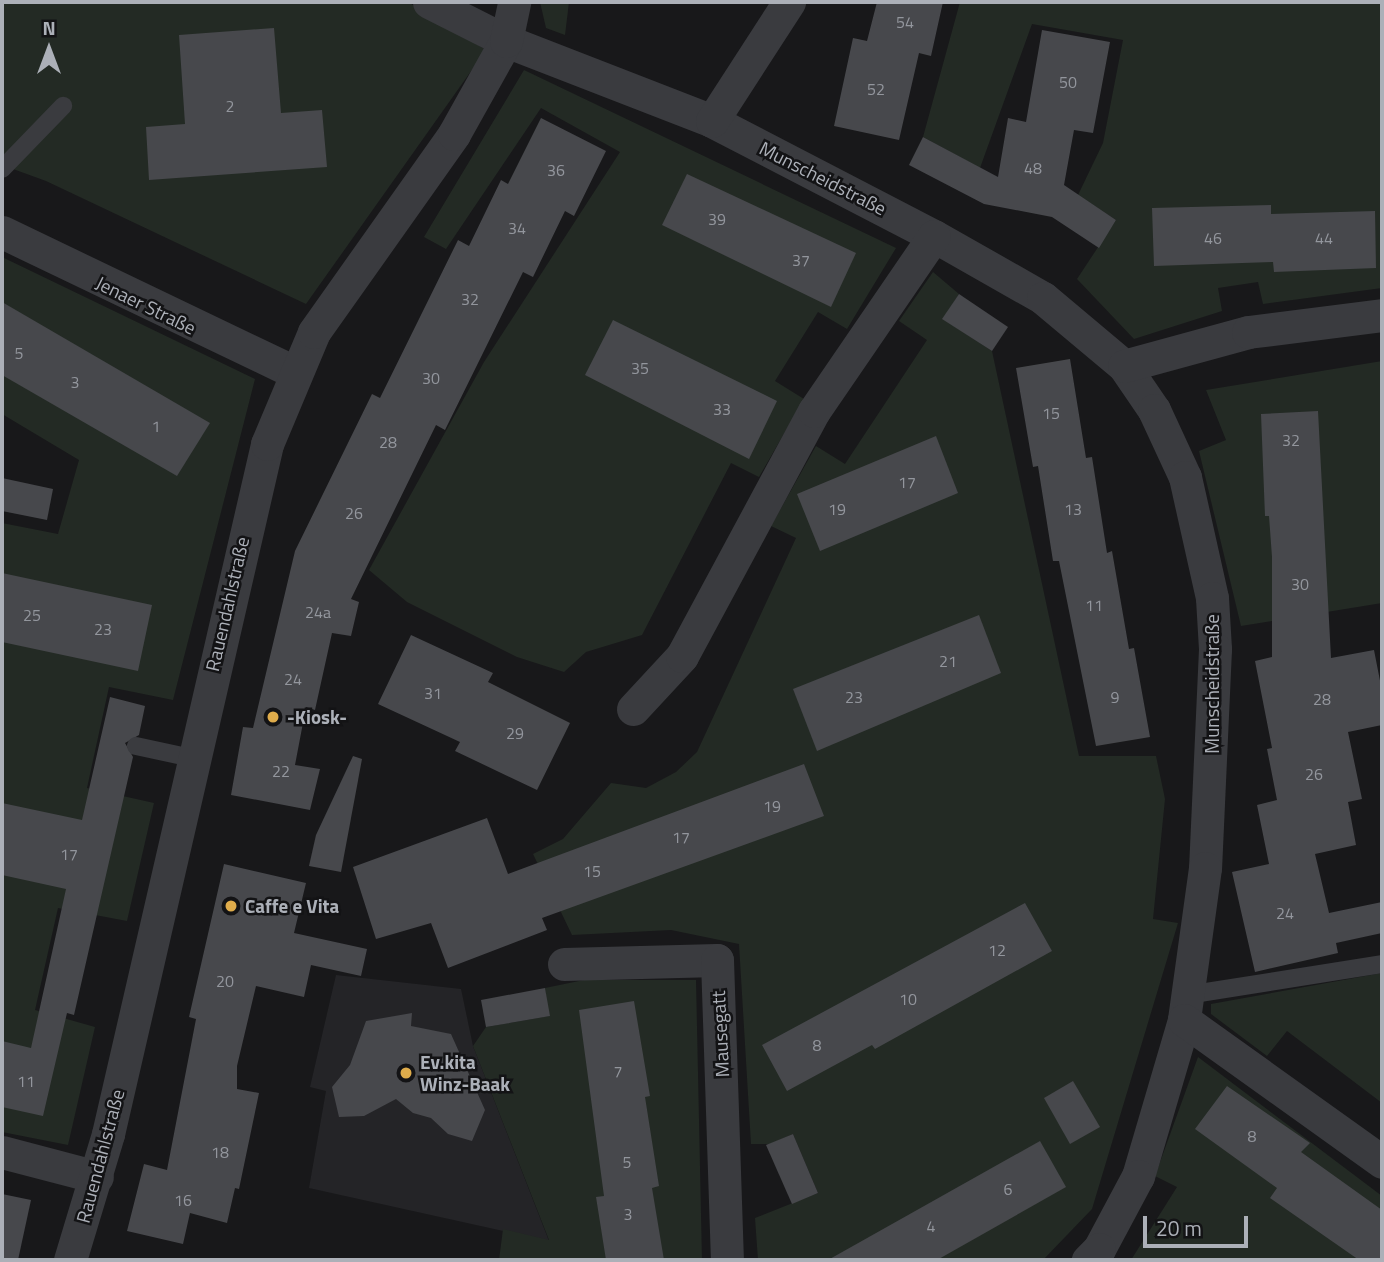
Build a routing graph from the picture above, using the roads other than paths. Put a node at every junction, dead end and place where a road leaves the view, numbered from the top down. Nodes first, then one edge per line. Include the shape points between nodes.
1 (429, 2) edge
2 (514, 2) edge
3 (789, 2) edge
4 (506, 41) junction
5 (63, 106) dead end
6 (712, 121) junction
7 (2, 169) edge
8 (2, 232) edge
9 (934, 236) junction
10 (1382, 315) edge
11 (1124, 366) junction
12 (294, 372) junction
13 (633, 709) dead end
14 (136, 746) dead end
15 (192, 758) junction
16 (564, 964) dead end
17 (1382, 964) edge
18 (1185, 1008) junction
19 (2, 1152) edge
20 (1382, 1161) edge
21 (97, 1177) junction
22 (71, 1260) edge
23 (727, 1260) edge
24 (1088, 1260) edge

1 - 4 street, Munscheidstraße
2 - 4 street, Rauendahlstraße
3 - 6 street
4 - 6 street, Munscheidstraße
4 - 12 street, Rauendahlstraße via 454,134 314,332
5 - 7 lane
6 - 9 street, Munscheidstraße
8 - 12 street, Jenaer Straße
9 - 11 street, Munscheidstraße via 1043,298
9 - 13 street via 814,411 682,656
10 - 11 street via 1248,332
11 - 18 street, Munscheidstraße via 1179,460 1212,598 1210,803
12 - 15 street, Rauendahlstraße via 251,498
14 - 15 lane
15 - 21 street, Rauendahlstraße
16 - 23 street, Mausegatt via 717,960
17 - 18 lane
18 - 20 street
18 - 24 street, Munscheidstraße via 1138,1176 1099,1249
19 - 21 street
21 - 22 street, Rauendahlstraße

